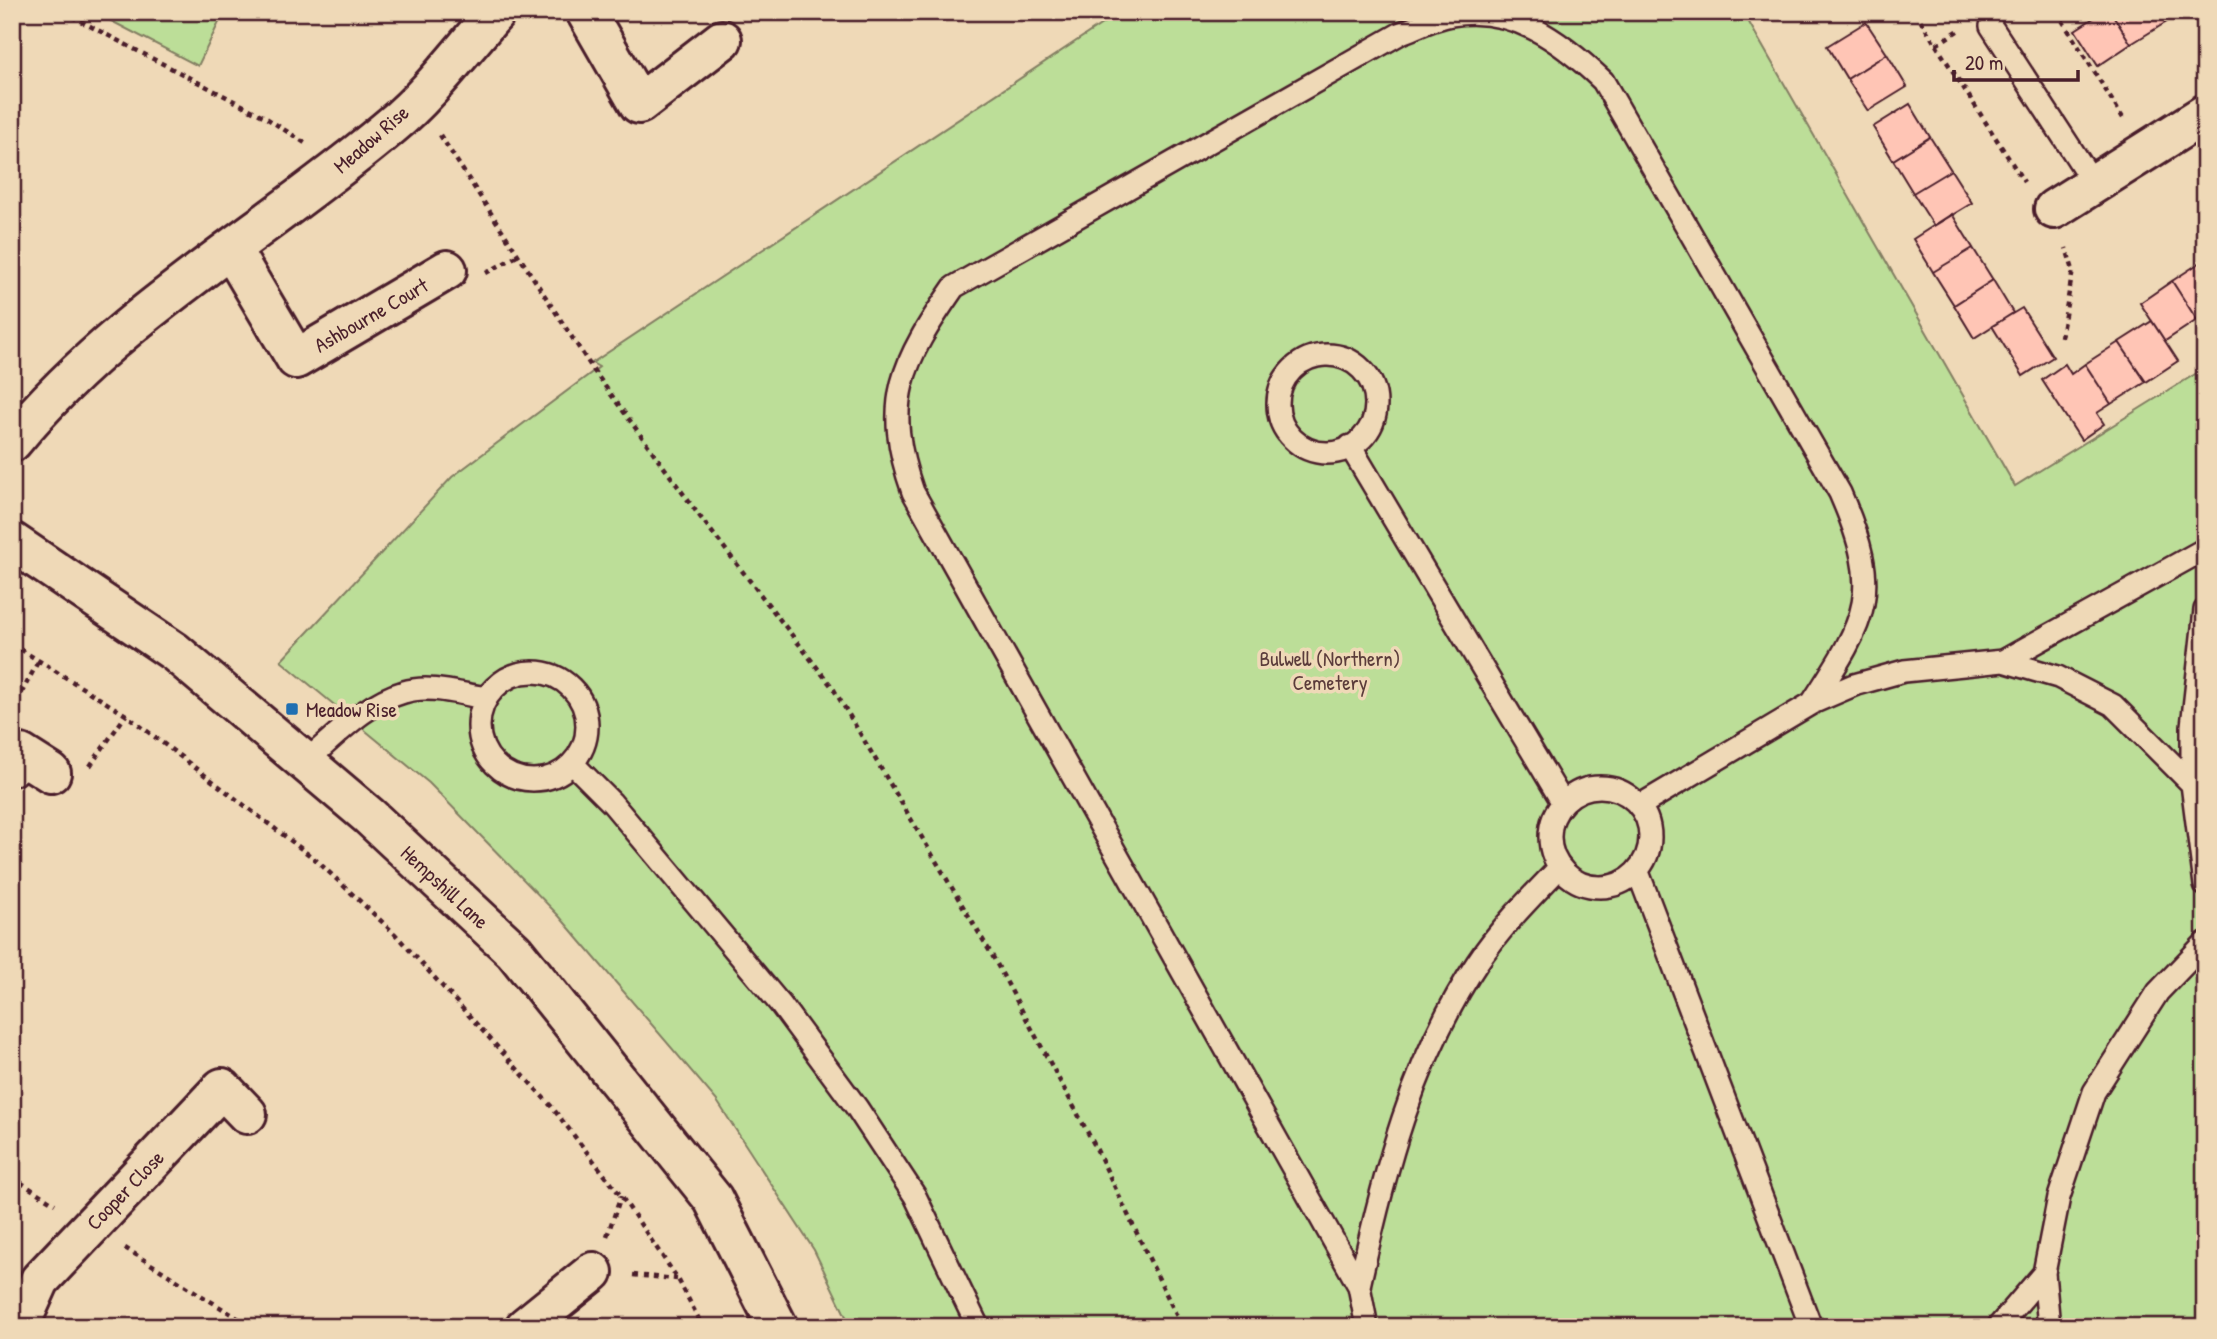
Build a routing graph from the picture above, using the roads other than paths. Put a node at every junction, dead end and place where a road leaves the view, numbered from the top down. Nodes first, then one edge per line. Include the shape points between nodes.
1 (496, 12) edge
2 (586, 12) edge
3 (1991, 26) dead end
4 (722, 40) dead end
5 (2205, 114) edge
6 (2094, 184) junction
7 (2054, 209) road end
8 (231, 249) junction
9 (447, 270) dead end
10 (12, 442) edge
11 (1350, 446) junction
12 (12, 542) edge
13 (2205, 549) edge
14 (2205, 610) edge
15 (2003, 661) junction
16 (486, 698) junction
17 (1812, 703) junction
18 (306, 762) junction
19 (573, 764) junction
20 (12, 766) edge
21 (51, 773) road end
22 (2192, 784) junction
23 (1563, 803) junction
24 (1639, 807) junction
25 (1560, 867) junction
26 (1638, 872) junction
27 (2205, 885) edge
28 (2205, 943) edge
29 (247, 1114) dead end
30 (593, 1272) dead end
31 (2044, 1273) junction
32 (1359, 1286) junction
33 (19, 1327) edge
34 (524, 1327) edge
35 (778, 1327) edge
36 (978, 1327) edge
37 (1367, 1327) edge
38 (1811, 1327) edge
39 (1998, 1327) edge
40 (2049, 1327) edge

1 - 8 street, Meadow Rise via 394,124
2 - 4 street via 639,104
3 - 6 lane
5 - 6 street
6 - 7 street
8 - 9 street, Ashbourne Court via 296,359
8 - 10 street, Meadow Rise via 125,329 49,397
11 - 11 lane via 1322,453 1301,445 1286,430 1278,409 1281,387 1293,368 1311,357 1344,358 1369,378 1376,398 1374,420 1362,439
11 - 23 lane
12 - 18 street, Hempshill Lane via 175,652
13 - 15 lane
14 - 22 lane via 2192,726
15 - 17 lane via 1905,671
15 - 22 lane via 2058,677 2113,705
16 - 18 lane via 405,691 373,706
16 - 19 lane via 478,721 481,745 494,765 515,778 539,781
16 - 19 lane via 503,680 525,672 550,674 570,687 584,707 587,732
17 - 24 lane
17 - 32 lane via 1850,644 1861,613 1867,581 1859,536 1840,493 1603,81 1552,38 1521,22 1481,14 1451,15 1401,33 954,287 903,373 895,416 900,455 913,492
18 - 35 street, Hempshill Lane via 514,951 713,1199
19 - 36 lane via 612,803 781,1005 857,1108 915,1196
20 - 21 street via 20,754
22 - 27 lane
23 - 24 lane via 1578,791 1598,787 1618,790
23 - 25 lane via 1549,840
24 - 26 lane via 1647,816 1651,835 1648,855
25 - 26 lane via 1583,885 1602,888 1621,884
25 - 32 lane via 1477,962 1425,1057 1377,1202
26 - 38 lane
28 - 31 lane via 2158,992 2094,1092 2059,1196
29 - 33 street, Cooper Close via 222,1088 40,1280
30 - 34 street
31 - 39 lane
31 - 40 lane
32 - 37 lane

